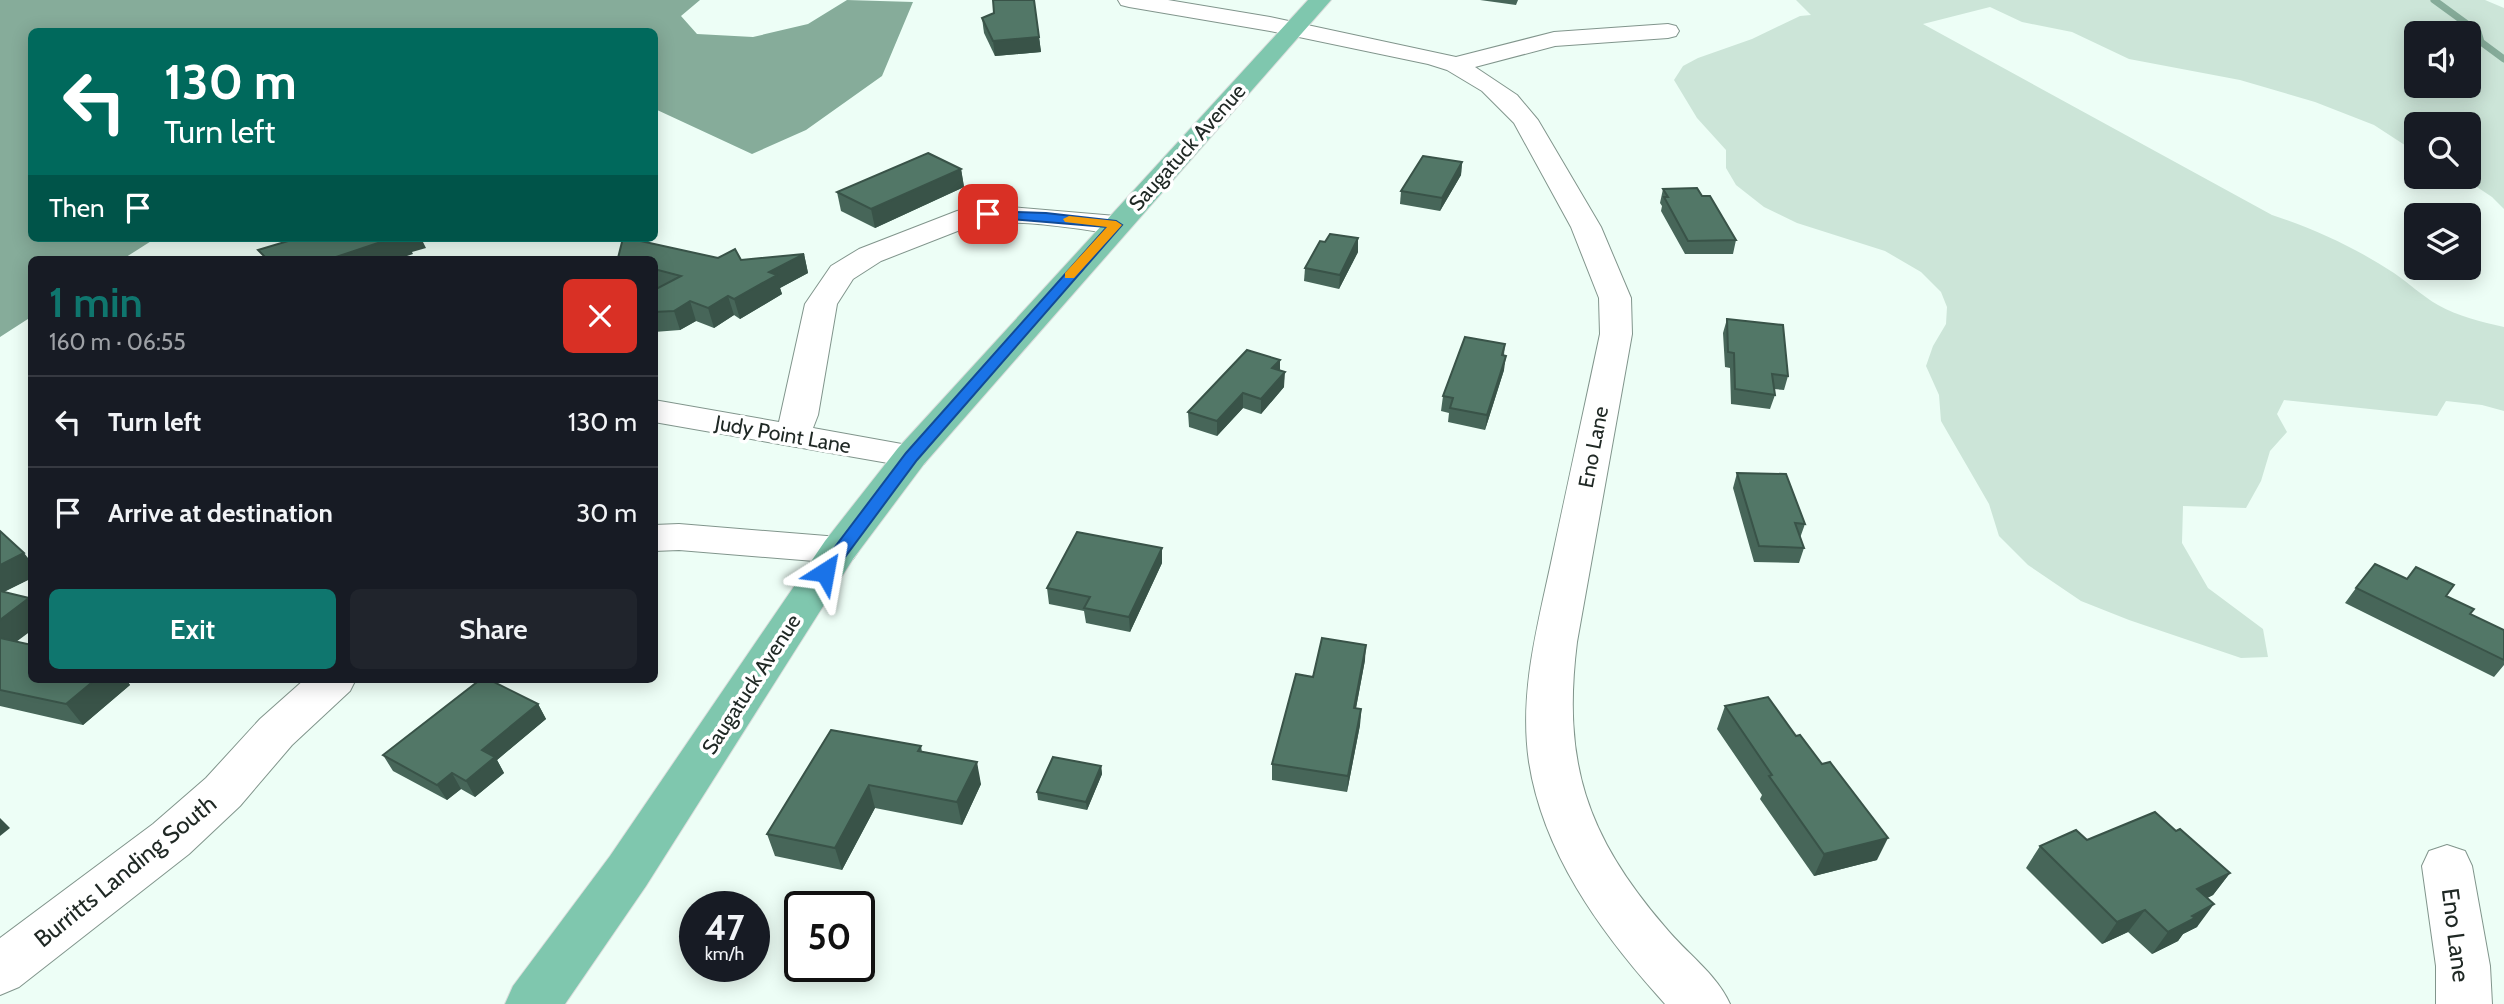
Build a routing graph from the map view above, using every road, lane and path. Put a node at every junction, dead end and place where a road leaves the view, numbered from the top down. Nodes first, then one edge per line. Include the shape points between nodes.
1 (1129, 0) edge
2 (1320, 0) edge
3 (1193, 6) edge
4 (1292, 30) junction
5 (1668, 31) dead end
6 (1455, 65) junction
7 (1116, 225) junction
8 (658, 412) edge
9 (792, 436) junction
10 (911, 456) junction
11 (658, 538) edge
12 (839, 550) junction
13 (330, 683) edge
14 (2447, 866) dead end
15 (0, 970) edge
16 (533, 1004) edge
17 (1702, 1004) edge
18 (2464, 1004) edge

1 - 3 street, Eno Lane
2 - 4 main road, Saugatuck Avenue
3 - 4 street, Eno Lane
4 - 6 street, Eno Lane
4 - 7 main road, Saugatuck Avenue
5 - 6 street via 1554,38
6 - 17 street, Eno Lane via 1499,92 1525,120 1586,227 1615,298 1616,334 1561,613 1550,692 1553,763 1568,817 1600,882 1622,915
7 - 9 street via 1046,217 967,217 851,267 821,304
7 - 10 main road, Saugatuck Avenue
8 - 9 street, Judy Point Lane
9 - 10 street, Judy Point Lane
10 - 12 main road, Saugatuck Avenue
11 - 12 street
12 - 16 main road, Saugatuck Avenue via 628,871
13 - 15 street, Burritts Landing South via 171,839
14 - 18 street, Eno Lane via 2463,966

